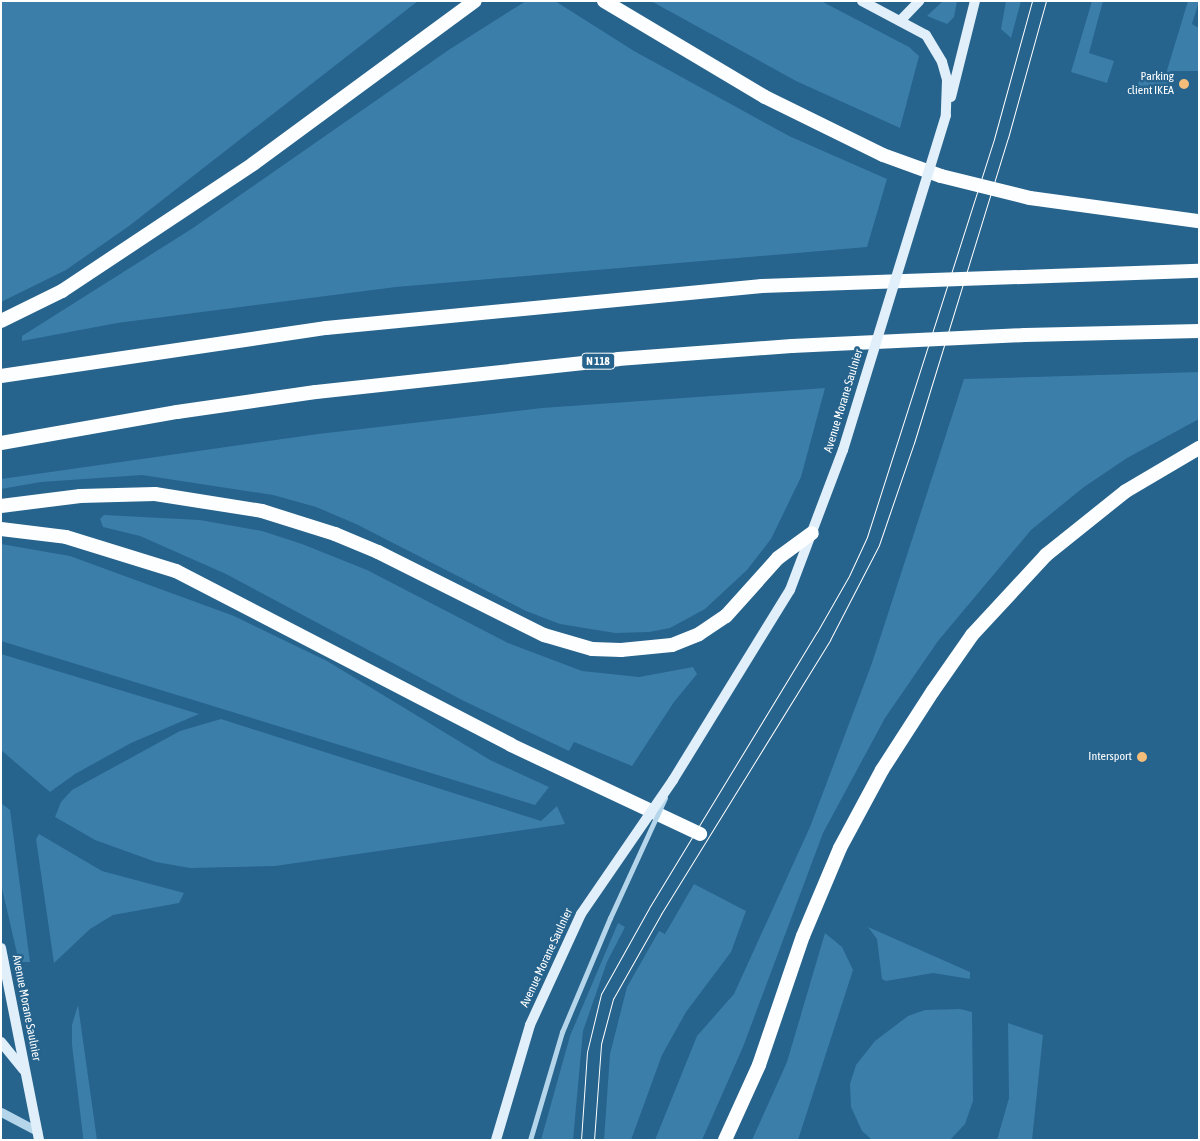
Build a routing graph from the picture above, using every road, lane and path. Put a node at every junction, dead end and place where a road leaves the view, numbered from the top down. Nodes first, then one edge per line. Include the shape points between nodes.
1 (475, 1) edge
2 (604, 1) edge
3 (862, 1) edge
4 (919, 1) edge
5 (975, 1) edge
6 (900, 21) junction
7 (946, 115) junction
8 (1199, 221) edge
9 (1199, 271) edge
10 (1, 321) edge
11 (1199, 332) edge
12 (1, 376) edge
13 (1, 443) edge
14 (1199, 448) edge
15 (1, 506) edge
16 (1, 529) edge
17 (812, 533) junction
18 (673, 780) junction
19 (700, 834) dead end
20 (1, 948) edge
21 (1, 1042) edge
22 (26, 1073) junction
23 (1, 1112) edge
24 (38, 1135) edge
25 (496, 1140) edge
26 (530, 1140) edge
27 (725, 1140) edge

1 - 10 highway via 253,164 62,291
2 - 8 highway via 766,97 884,155 941,176 1030,198
3 - 6 main road
4 - 6 main road
5 - 7 main road, Avenue Morane Saulnier
6 - 7 main road via 926,34 942,62 948,89
7 - 17 main road, Avenue Morane Saulnier, bridge via 843,450
9 - 12 highway via 762,286 326,328
11 - 13 highway, N 118 via 1026,335 802,346 590,362 316,392
14 - 27 highway via 1097,512 1046,555 995,608 956,659 882,770 840,848 803,936 759,1065
15 - 17 highway via 80,496 155,494 262,510 378,552 544,635 592,649 621,650 672,646 699,634 726,616 778,558
16 - 19 highway via 66,537 176,571 512,746
17 - 18 main road, Avenue Morane Saulnier via 790,590
18 - 25 main road, Avenue Morane Saulnier, bridge via 580,914 530,1025
18 - 26 street, Avenue Morane Saulnier, bridge via 562,1032
20 - 22 main road, Avenue Morane Saulnier
21 - 22 main road, Avenue Morane Saulnier
22 - 24 main road, Avenue Morane Saulnier
23 - 24 street

